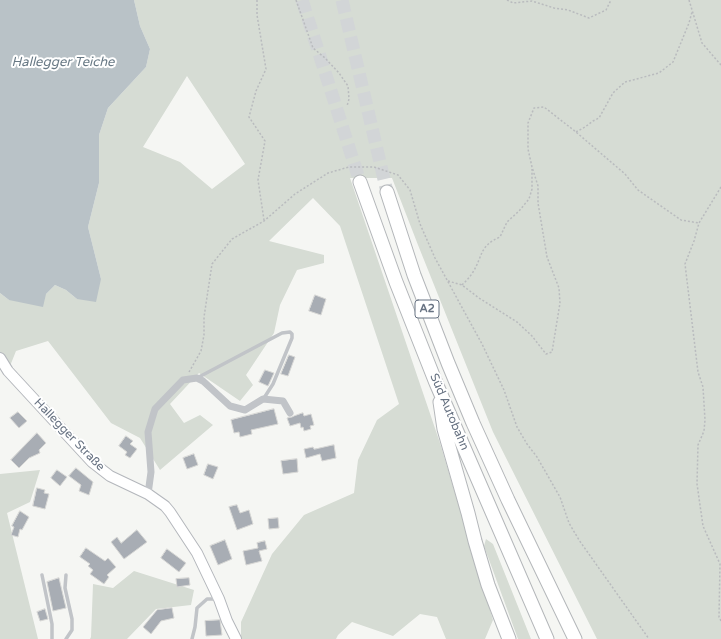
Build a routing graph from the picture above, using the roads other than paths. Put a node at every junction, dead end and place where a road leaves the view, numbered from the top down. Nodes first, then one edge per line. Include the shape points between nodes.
1 (360, 182) tunnel mouth
2 (387, 192) tunnel mouth
3 (0, 358) edge
4 (197, 378) junction
5 (436, 382) junction
6 (263, 399) junction
7 (290, 413) dead end
8 (148, 494) junction
9 (42, 575) dead end
10 (66, 575) dead end
11 (219, 599) junction
12 (574, 636) edge
13 (546, 637) edge
14 (52, 639) edge
15 (66, 639) edge
16 (192, 639) edge
17 (236, 639) edge
18 (508, 639) edge

1 - 5 highway, Süd Autobahn / A2
2 - 12 highway, Süd Autobahn / A2 via 414,275 456,383 508,500
3 - 8 main road, Hallegger Straße via 8,371 92,462 110,476
4 - 6 street via 230,406 245,410
4 - 6 lane via 282,333 290,332 292,338 273,384
4 - 8 street via 183,380 155,409 148,432 152,472
5 - 13 highway, Süd Autobahn / A2
5 - 18 highway via 444,429 475,541
6 - 7 street via 283,401
8 - 11 main road, Hallegger Straße via 165,506 174,518 196,553
9 - 14 lane via 52,624
10 - 15 lane via 65,588 72,619 72,630
11 - 16 lane via 207,599 196,608
11 - 17 main road, Hallegger Straße

